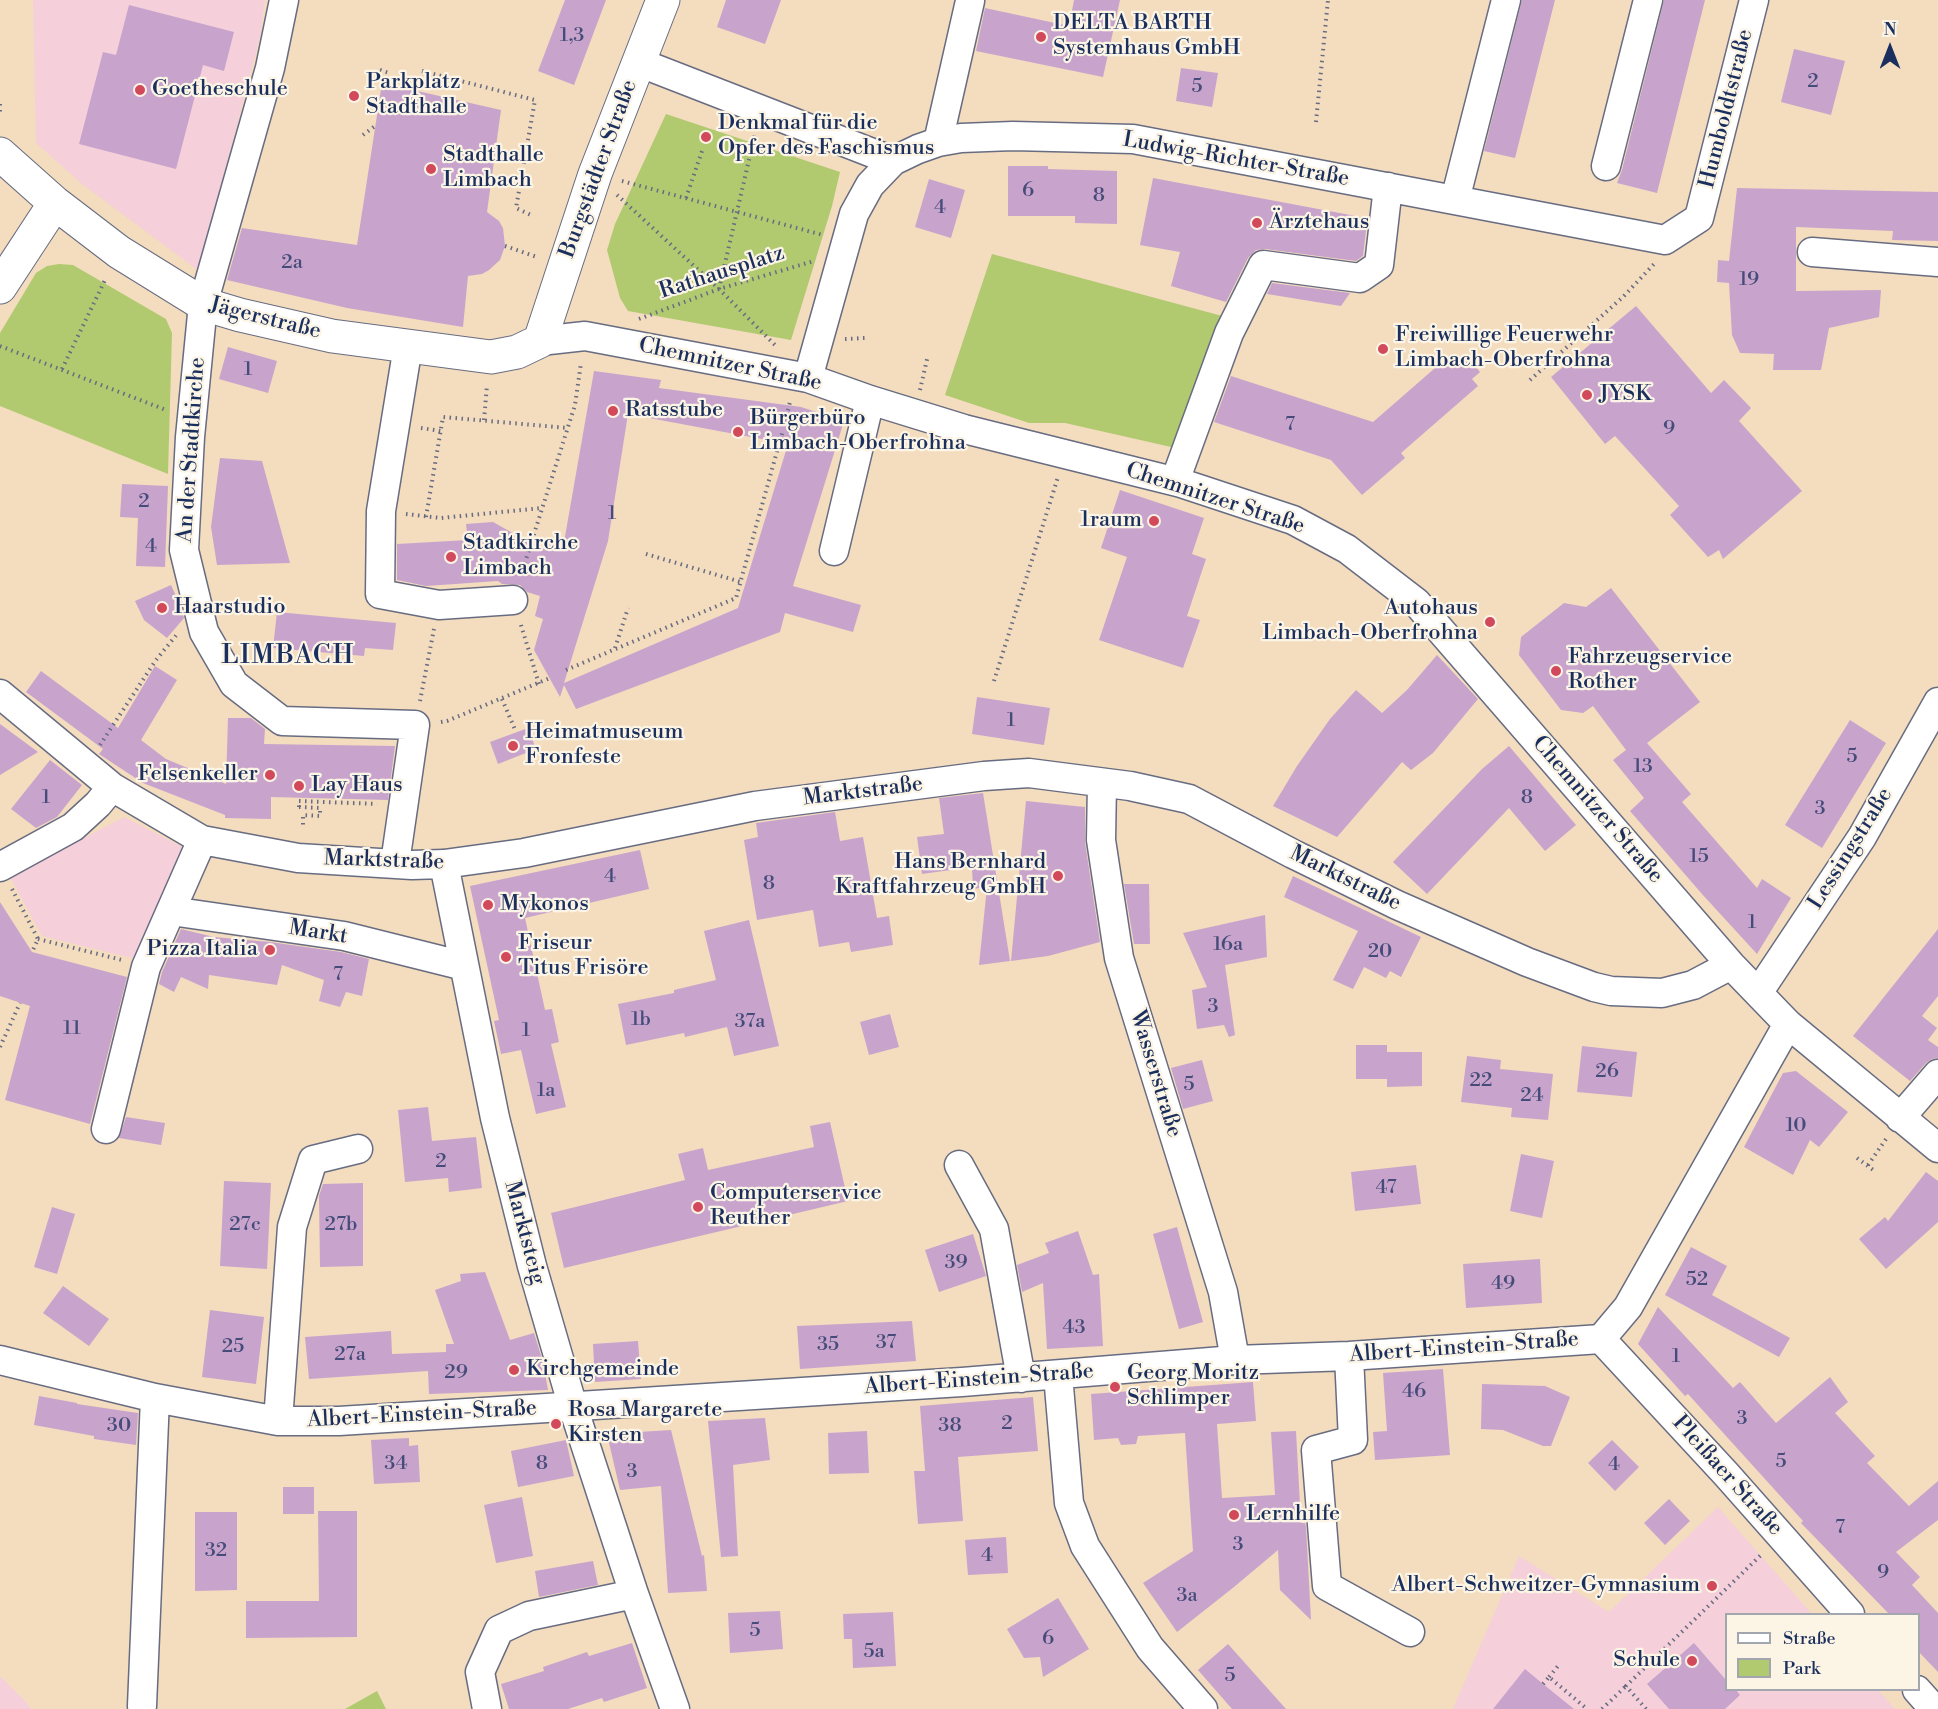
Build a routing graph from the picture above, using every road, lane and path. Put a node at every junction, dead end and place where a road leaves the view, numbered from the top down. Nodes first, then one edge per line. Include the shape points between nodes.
1 (284, 0) edge
2 (663, 0) edge
3 (1328, 0) edge
4 (1506, 0) edge
5 (1648, 0) edge
6 (1754, 0) edge
7 (970, 1) edge
8 (638, 62) junction
9 (380, 70) dead end
10 (422, 71) dead end
11 (389, 73) dead end
12 (0, 104) edge
13 (761, 110) junction
14 (0, 113) edge
15 (1316, 122) dead end
16 (375, 126) dead end
17 (363, 135) dead end
18 (938, 142) junction
19 (702, 151) dead end
20 (0, 154) edge
21 (894, 161) junction
22 (1606, 166) dead end
23 (595, 174) junction
24 (1388, 187) junction
25 (686, 198) junction
26 (1455, 200) junction
27 (55, 203) junction
28 (736, 211) junction
29 (533, 216) dead end
30 (1699, 218) joint
31 (505, 246) dead end
32 (845, 247) junction
33 (518, 251) dead end
34 (119, 252) junction
35 (1812, 252) dead end
36 (1938, 262) edge
37 (1645, 273) dead end
38 (0, 287) edge
39 (719, 289) junction
40 (203, 304) junction
41 (585, 336) junction
42 (865, 338) dead end
43 (847, 339) dead end
44 (540, 341) junction
45 (629, 343) junction
46 (0, 346) edge
47 (408, 346) junction
48 (776, 346) dead end
49 (928, 355) dead end
50 (62, 369) junction
51 (808, 378) junction
52 (1530, 380) dead end
53 (486, 391) dead end
54 (870, 400) junction
55 (914, 414) junction
56 (192, 420) junction
57 (484, 420) junction
58 (568, 428) junction
59 (783, 430) dead end
60 (1066, 454) junction
61 (1175, 481) junction
62 (542, 508) junction
63 (381, 511) junction
64 (426, 517) junction
65 (834, 551) dead end
66 (646, 554) dead end
67 (741, 582) junction
68 (513, 600) junction
69 (439, 605) junction
70 (628, 608) dead end
71 (172, 642) dead end
72 (615, 648) junction
73 (566, 670) dead end
74 (549, 678) dead end
75 (994, 681) dead end
76 (539, 684) junction
77 (0, 694) edge
78 (502, 699) junction
79 (1938, 702) edge
80 (416, 725) junction
81 (516, 732) dead end
82 (99, 746) dead end
83 (1102, 783) junction
84 (112, 787) junction
85 (404, 805) junction
86 (303, 829) dead end
87 (202, 840) junction
88 (394, 863) junction
89 (444, 864) junction
90 (4, 874) edge
91 (171, 911) junction
92 (40, 937) junction
93 (32, 952) dead end
94 (1731, 964) junction
95 (464, 966) junction
96 (146, 967) junction
97 (1758, 993) junction
98 (20, 1003) dead end
99 (1788, 1024) junction
100 (0, 1047) edge
101 (1938, 1074) edge
102 (1900, 1118) junction
103 (106, 1129) dead end
104 (1938, 1148) edge
105 (358, 1149) dead end
106 (1857, 1158) dead end
107 (958, 1165) dead end
108 (1876, 1172) dead end
109 (1601, 1339) junction
110 (1349, 1356) junction
111 (0, 1360) edge
112 (1235, 1360) junction
113 (1058, 1375) junction
114 (1021, 1378) junction
115 (155, 1398) junction
116 (573, 1407) junction
117 (278, 1421) junction
118 (1780, 1536) junction
119 (634, 1593) junction
120 (1849, 1613) edge
121 (1410, 1632) dead end
122 (1558, 1666) dead end
123 (1549, 1677) junction
124 (1543, 1684) dead end
125 (1626, 1686) junction
126 (1919, 1691) edge
127 (142, 1706) dead end
128 (487, 1709) edge
129 (675, 1709) edge
130 (1203, 1709) edge
131 (1587, 1709) edge
132 (1602, 1709) edge
133 (1646, 1709) edge
134 (1934, 1709) edge

1 - 40 street, An der Stadtkirche via 267,78
2 - 8 main road, Burgstädter Straße
3 - 15 path
4 - 26 street
5 - 22 street
6 - 30 street, Humboldtstraße
7 - 18 street
8 - 13 street
8 - 23 main road, Burgstädter Straße
9 - 11 path
10 - 29 path via 535,100 516,208
12 - 14 path
13 - 21 street
13 - 28 path
16 - 17 path
18 - 21 street, Ludwig-Richter-Straße
18 - 24 street, Ludwig-Richter-Straße via 1013,136 1133,139
19 - 25 path
20 - 27 main road, Jägerstraße
21 - 32 street, Ludwig-Richter-Straße via 870,185 854,214
23 - 25 path
23 - 39 path
23 - 44 main road, Burgstädter Straße
24 - 26 street, Ludwig-Richter-Straße
24 - 61 street via 1379,266 1360,278 1263,265 1229,333
25 - 28 path
26 - 30 street, Ludwig-Richter-Straße via 1665,240
27 - 34 main road, Jägerstraße
27 - 38 main road
28 - 32 path
28 - 39 path
31 - 33 path
32 - 39 path, Rathausplatz
32 - 51 street, Ludwig-Richter-Straße
34 - 40 main road, Jägerstraße
34 - 50 path
35 - 36 street
37 - 52 path
39 - 45 path, Rathausplatz via 634,321
39 - 48 path
40 - 47 main road, Jägerstraße via 332,336
40 - 56 street, An der Stadtkirche
41 - 44 street, Chemnitzer Straße
41 - 45 street, Chemnitzer Straße
41 - 58 path
42 - 43 path
44 - 47 main road, Jägerstraße via 517,352 491,357
45 - 51 street, Chemnitzer Straße
46 - 50 path
47 - 63 street
49 - 55 path
50 - 56 path
51 - 54 street, Chemnitzer Straße
53 - 57 path
54 - 55 street, Chemnitzer Straße
54 - 65 street
55 - 60 street, Chemnitzer Straße
56 - 80 street, An der Stadtkirche via 184,550 204,632 234,684 282,721
57 - 58 path
57 - 64 path via 443,417
58 - 62 path
59 - 67 path
60 - 61 street, Chemnitzer Straße
60 - 75 path
61 - 94 street, Chemnitzer Straße via 1293,520 1347,549 1416,602
62 - 64 path
62 - 68 path
63 - 64 path
63 - 69 street via 380,594
66 - 67 path
67 - 72 path via 736,598
68 - 69 street
68 - 76 path
69 - 80 path
70 - 72 path
71 - 82 path
72 - 73 path
74 - 76 path
76 - 78 path
77 - 84 street, Marktstraße
78 - 80 path via 447,721
78 - 81 path
79 - 97 street, Lessingstraße via 1862,837
80 - 85 street
83 - 89 street, Marktstraße via 1029,773 960,779 755,806 524,853
83 - 94 street, Marktstraße via 1189,799 1397,904 1594,987 1662,993 1693,985
83 - 112 street, Wasserstraße via 1101,840 1119,958 1223,1292
84 - 87 street, Marktstraße
84 - 90 street via 73,826
85 - 86 path via 300,801 299,807 320,808 320,816 303,815
85 - 88 street
87 - 88 street, Marktstraße via 298,858
87 - 91 street
88 - 89 street, Marktstraße
89 - 95 street, Marktsteig
90 - 92 path
91 - 95 street, Markt via 344,936
91 - 96 street
92 - 93 path
92 - 96 path
94 - 97 street, Chemnitzer Straße
95 - 116 street, Marktsteig via 495,1118
96 - 103 street
97 - 99 street, Chemnitzer Straße
98 - 100 path
99 - 102 street, Chemnitzer Straße
99 - 109 street, Albert-Einstein-Straße via 1628,1307
101 - 102 street
102 - 104 street, Chemnitzer Straße
105 - 117 street, Albert-Einstein-Straße via 312,1160 292,1227
106 - 108 path
107 - 114 street via 994,1229
109 - 110 street, Albert-Einstein-Straße
109 - 118 street, Pleißaer Straße
110 - 112 street, Albert-Einstein-Straße
110 - 121 street via 1353,1440 1316,1450 1327,1586
111 - 115 street, Albert-Einstein-Straße
112 - 113 street, Albert-Einstein-Straße
113 - 114 street, Albert-Einstein-Straße
113 - 130 street via 1069,1503 1085,1546 1150,1648
114 - 116 street, Albert-Einstein-Straße
115 - 117 street, Albert-Einstein-Straße
115 - 127 street
116 - 117 street, Albert-Einstein-Straße
116 - 119 street, Marktsteig
118 - 120 street, Pleißaer Straße
118 - 125 path
119 - 128 street via 529,1616 499,1630 480,1671
119 - 129 street, Marktsteig
122 - 123 path
123 - 124 path
123 - 131 path
125 - 132 path
125 - 133 path
126 - 134 street

